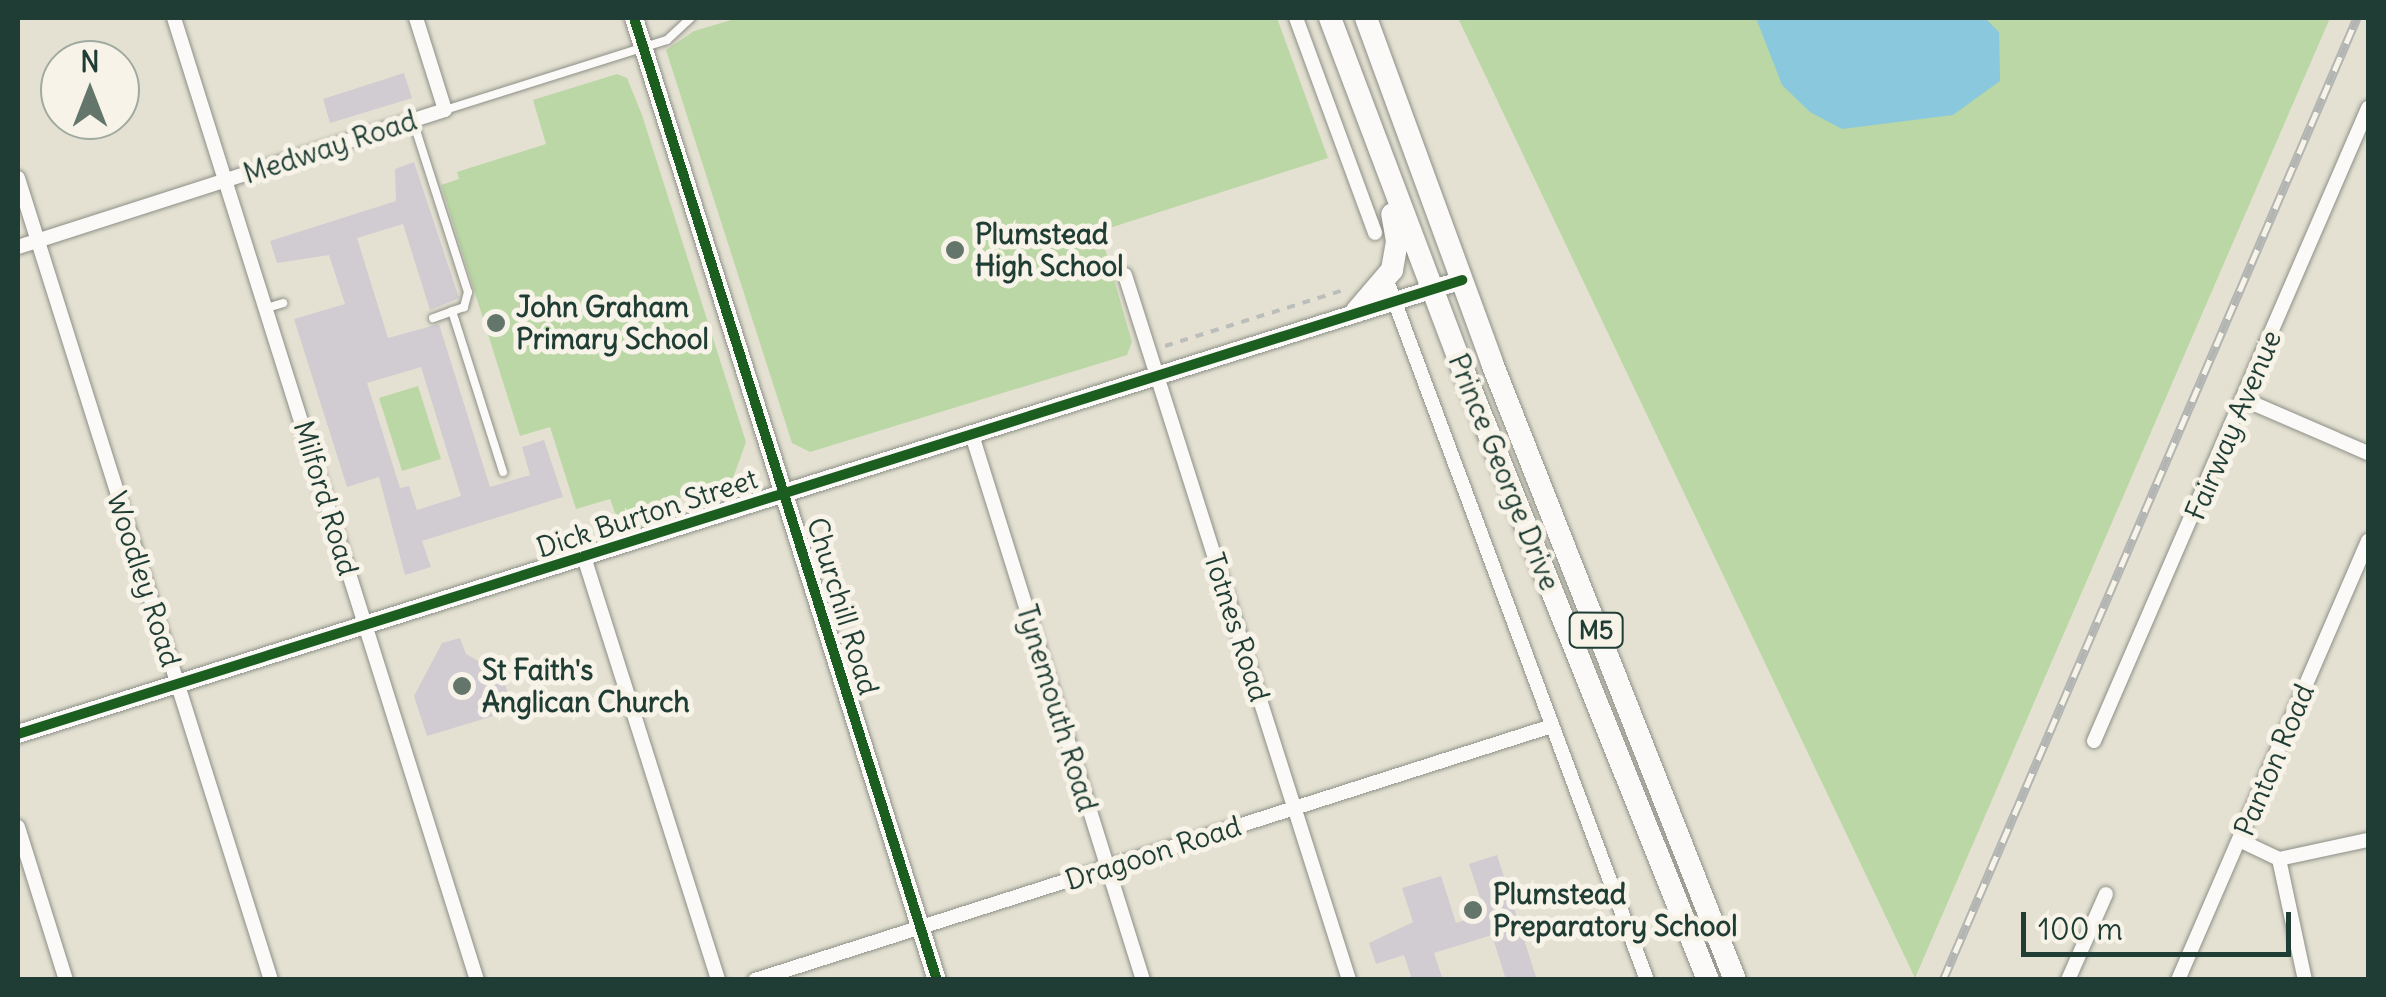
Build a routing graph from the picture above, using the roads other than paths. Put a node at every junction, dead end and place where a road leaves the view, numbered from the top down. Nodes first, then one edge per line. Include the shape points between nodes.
1 (174, 18) edge
2 (416, 18) edge
3 (634, 18) edge
4 (691, 18) edge
5 (1296, 18) edge
6 (1330, 18) edge
7 (1366, 18) edge
8 (643, 48) junction
9 (1357, 89) junction
10 (2368, 108) edge
11 (445, 110) junction
12 (413, 120) junction
13 (18, 178) edge
14 (226, 181) junction
15 (1375, 233) dead end
16 (37, 240) junction
17 (18, 247) edge
18 (1125, 275) dead end
19 (1462, 280) junction
20 (1433, 290) junction
21 (1392, 292) junction
22 (283, 303) dead end
23 (267, 308) junction
24 (452, 311) junction
25 (1357, 311) joint
26 (432, 318) dead end
27 (1158, 376) junction
28 (2244, 399) junction
29 (972, 436) junction
30 (2368, 453) edge
31 (503, 472) dead end
32 (783, 492) junction
33 (2368, 540) edge
34 (584, 557) junction
35 (365, 625) junction
36 (177, 683) junction
37 (1552, 726) junction
38 (18, 734) edge
39 (2094, 741) dead end
40 (1294, 808) junction
41 (18, 827) edge
42 (2239, 840) junction
43 (2368, 840) edge
44 (2278, 859) junction
45 (1108, 867) junction
46 (2106, 894) dead end
47 (920, 927) junction
48 (66, 980) edge
49 (271, 980) edge
50 (477, 980) edge
51 (718, 980) edge
52 (755, 980) edge
53 (937, 980) edge
54 (1144, 980) edge
55 (1349, 980) edge
56 (1646, 980) edge
57 (1708, 980) edge
58 (1735, 980) edge
59 (2068, 980) edge
60 (2178, 980) edge
61 (2305, 980) edge

1 - 14 street, Milford Road
2 - 11 street
3 - 8 street, Churchill Road
4 - 8 lane, Medway Road via 670,39
5 - 15 street
6 - 9 main road, Prince George Drive / M5
7 - 19 main road, Prince George Drive / M5
8 - 11 lane, Medway Road
8 - 32 street, Churchill Road
9 - 20 main road, Prince George Drive / M5
9 - 21 main road via 1396,229
10 - 28 street, Fairway Avenue
11 - 12 street, Medway Road
12 - 14 street, Medway Road
12 - 24 lane via 468,292 464,306
13 - 16 street, Woodley Road
14 - 16 street, Medway Road
14 - 23 street, Milford Road
16 - 17 street, Medway Road
16 - 36 street, Woodley Road
18 - 27 street, Totnes Road
19 - 20 street
19 - 58 main road, Prince George Drive / M5
20 - 21 street
20 - 57 main road, Prince George Drive / M5
21 - 25 main road
21 - 37 street, Prince George Drive
22 - 23 lane
23 - 35 street, Milford Road
24 - 26 lane
24 - 31 lane
25 - 27 street, Dick Burton Street
27 - 29 street, Dick Burton Street
27 - 40 street, Totnes Road
28 - 30 street
28 - 39 street, Fairway Avenue
29 - 32 street, Dick Burton Street
29 - 45 street, Tynemouth Road
32 - 34 street, Dick Burton Street
32 - 47 street, Churchill Road
33 - 42 street, Panton Road
34 - 35 street, Dick Burton Street
34 - 51 street
35 - 36 street, Dick Burton Street
35 - 50 street, Milford Road
36 - 38 street, Dick Burton Street
36 - 49 street, Woodley Road
37 - 40 street, Dragoon Road
37 - 56 street, Prince George Drive
40 - 45 street, Dragoon Road
40 - 55 street, Totnes Road
41 - 48 street
42 - 44 street
42 - 60 street, Panton Road
43 - 44 street
44 - 61 street
45 - 47 street, Dragoon Road
45 - 54 street, Tynemouth Road
46 - 59 street
47 - 52 street, Dragoon Road
47 - 53 street, Churchill Road

